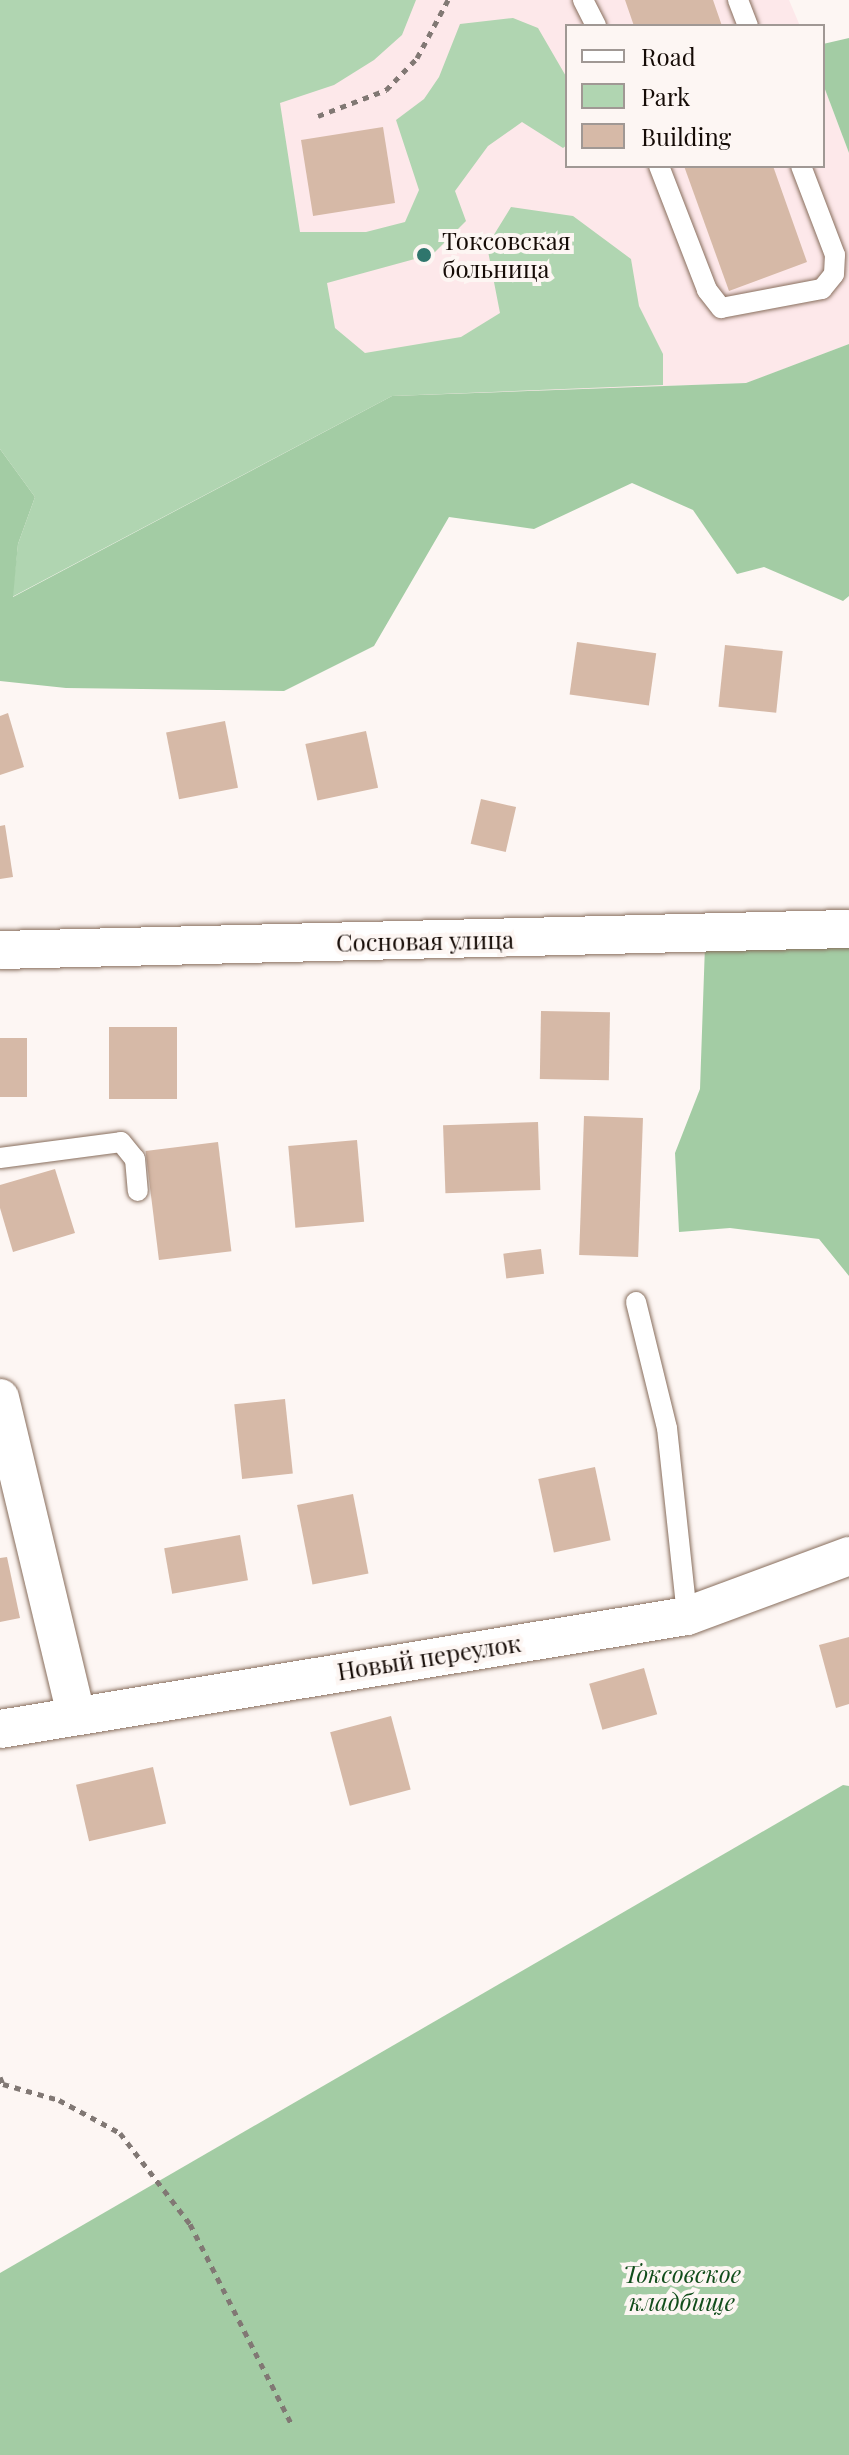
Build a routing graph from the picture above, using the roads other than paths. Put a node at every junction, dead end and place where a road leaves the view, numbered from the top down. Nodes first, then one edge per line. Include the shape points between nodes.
1 (583, 0) edge
2 (738, 0) edge
3 (595, 24) edge
4 (747, 24) edge
5 (660, 168) edge
6 (802, 168) edge
7 (849, 929) edge
8 (0, 950) edge
9 (0, 1158) edge
10 (138, 1191) dead end
11 (636, 1302) dead end
12 (0, 1398) edge
13 (849, 1556) edge
14 (687, 1616) junction
15 (76, 1714) junction
16 (0, 1729) edge

1 - 3 lane
2 - 4 lane
5 - 6 lane via 707,290 721,308 822,289 834,274 835,255
7 - 8 street, Сосновая улица
9 - 10 lane via 121,1142 135,1159
11 - 14 lane via 667,1428
12 - 15 street
13 - 14 street, Новый переулок
14 - 15 street, Новый переулок
15 - 16 street, Новый переулок

